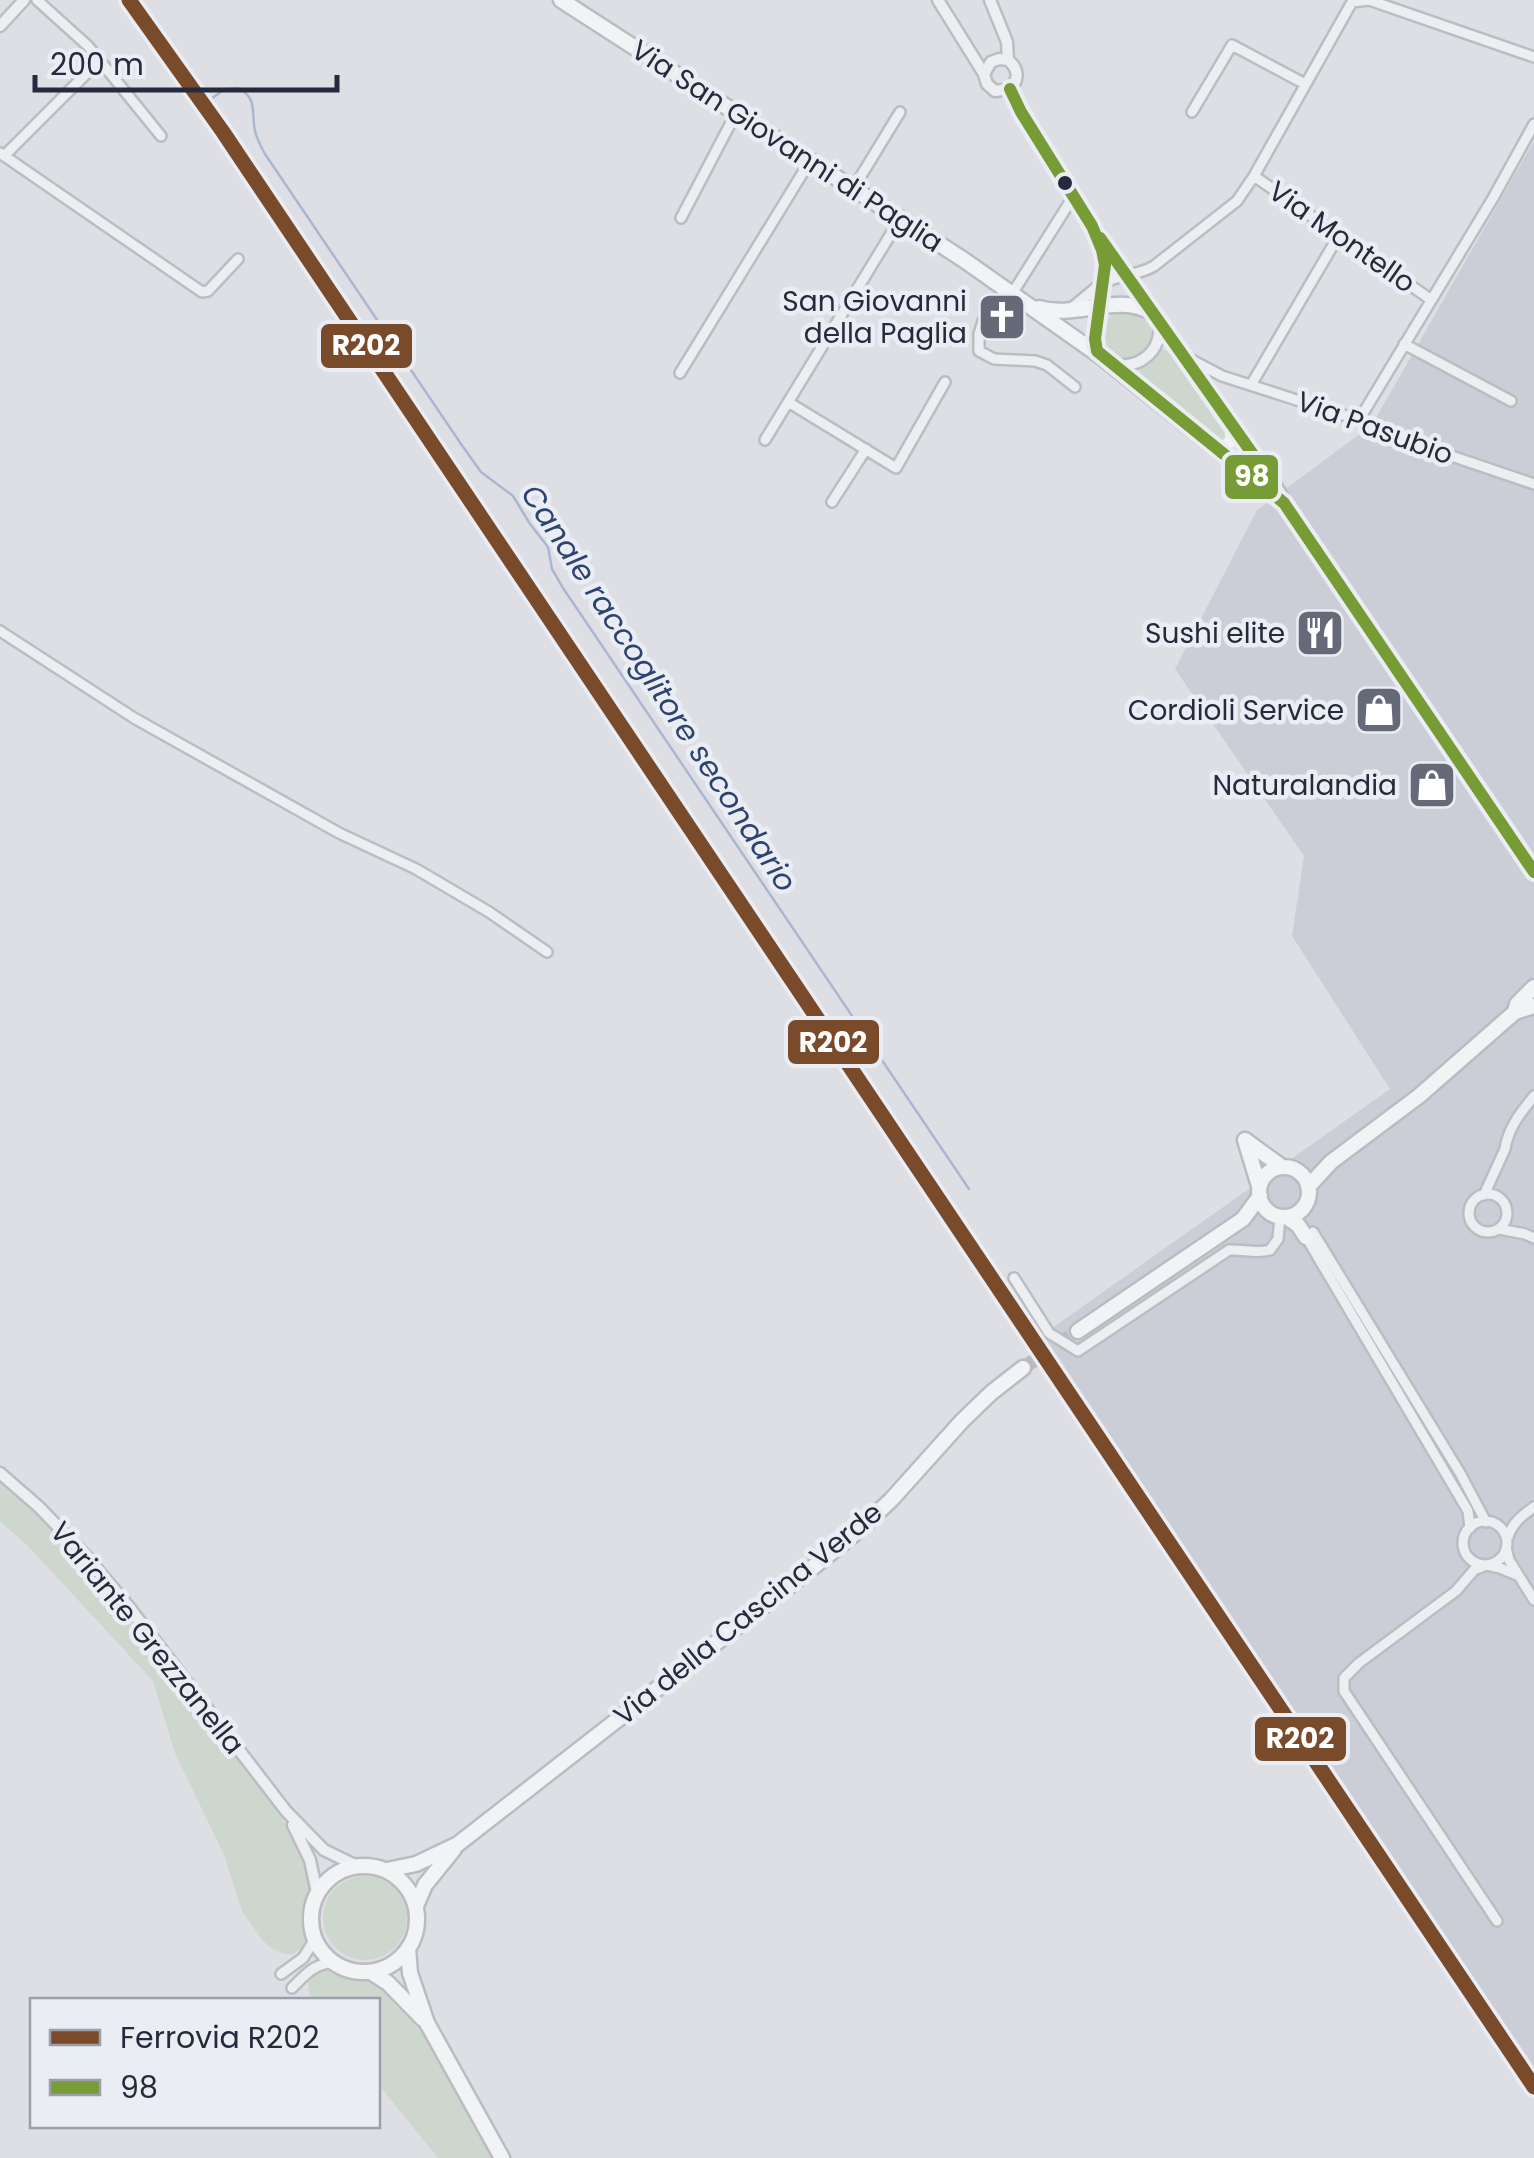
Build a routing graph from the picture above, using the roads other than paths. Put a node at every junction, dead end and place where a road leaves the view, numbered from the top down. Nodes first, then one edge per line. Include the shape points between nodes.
1 (24, 0) edge
2 (38, 0) edge
3 (560, 0) edge
4 (938, 0) edge
5 (990, 0) edge
6 (1350, 1) edge
7 (0, 26) edge
8 (960, 32) junction
9 (1534, 57) edge
10 (100, 60) junction
11 (1008, 60) junction
12 (990, 62) junction
13 (984, 74) junction
14 (1305, 84) junction
15 (1010, 89) junction
16 (900, 112) dead end
17 (1192, 112) dead end
18 (736, 113) junction
19 (1534, 124) edge
20 (161, 136) dead end
21 (2, 155) edge
22 (810, 161) junction
23 (1254, 176) junction
24 (854, 190) junction
25 (1073, 197) junction
26 (681, 218) dead end
27 (900, 220) junction
28 (1092, 226) junction
29 (1339, 234) junction
30 (238, 259) dead end
31 (1125, 274) junction
32 (1102, 284) junction
33 (1012, 294) junction
34 (1430, 299) junction
35 (1029, 306) junction
36 (1099, 308) junction
37 (1065, 312) junction
38 (1156, 318) junction
39 (1404, 344) junction
40 (1181, 354) junction
41 (1103, 358) junction
42 (680, 373) dead end
43 (1216, 373) junction
44 (944, 382) dead end
45 (1251, 385) junction
46 (1203, 386) junction
47 (1075, 387) dead end
48 (788, 402) junction
49 (1511, 402) dead end
50 (1226, 418) junction
51 (1359, 420) junction
52 (765, 440) dead end
53 (1212, 445) junction
54 (866, 449) junction
55 (1534, 484) edge
56 (832, 502) dead end
57 (1284, 503) junction
58 (0, 630) edge
59 (1534, 872) edge
60 (547, 952) dead end
61 (1534, 988) edge
62 (1534, 1006) edge
63 (1515, 1012) junction
64 (1534, 1096) edge
65 (1331, 1162) junction
66 (1282, 1167) junction
67 (1496, 1169) junction
68 (1298, 1171) junction
69 (1308, 1186) junction
70 (1260, 1191) junction
71 (1484, 1194) junction
72 (1496, 1196) junction
73 (1305, 1206) junction
74 (1508, 1214) junction
75 (1279, 1215) junction
76 (1243, 1219) junction
77 (1499, 1230) junction
78 (1310, 1234) junction
79 (1530, 1236) edge
80 (1014, 1278) dead end
81 (1078, 1331) tunnel mouth
82 (1023, 1368) tunnel mouth
83 (0, 1473) edge
84 (1534, 1507) edge
85 (1519, 1519) junction
86 (1490, 1522) junction
87 (1470, 1528) junction
88 (1507, 1543) junction
89 (1467, 1556) junction
90 (1486, 1566) junction
91 (1517, 1576) junction
92 (1465, 1582) junction
93 (1534, 1600) edge
94 (286, 1811) junction
95 (458, 1844) junction
96 (357, 1866) junction
97 (387, 1870) junction
98 (317, 1893) junction
99 (416, 1906) junction
100 (1497, 1921) dead end
101 (315, 1939) junction
102 (408, 1948) junction
103 (334, 1962) junction
104 (371, 1972) junction
105 (281, 1974) dead end
106 (292, 1988) dead end
107 (427, 2023) junction
108 (502, 2158) edge

1 - 7 street
2 - 10 street
3 - 18 main road, Via San Giovanni di Paglia
4 - 8 street
5 - 11 street
6 - 9 street via 1369,0
6 - 14 street
8 - 12 street
8 - 13 street
10 - 20 street
10 - 21 street
11 - 12 street
11 - 15 street via 1017,74
12 - 13 street
13 - 15 street via 990,88
14 - 17 street via 1232,45
14 - 23 street
15 - 25 street
16 - 24 street
18 - 22 main road, Via San Giovanni di Paglia
18 - 26 street
19 - 34 street
21 - 30 street via 202,292
22 - 24 main road, Via San Giovanni di Paglia
22 - 42 street
23 - 29 street, Via Montello
23 - 31 street via 1237,202 1199,232 1146,270
24 - 27 main road, Via San Giovanni di Paglia
25 - 28 street
25 - 33 street
27 - 33 main road, Via San Giovanni di Paglia
27 - 48 street
28 - 31 street
28 - 32 street via 1104,258
29 - 34 street, Via Montello
29 - 45 street
31 - 32 street
31 - 38 street
32 - 36 street
32 - 37 street
33 - 35 main road, Via San Giovanni di Paglia
33 - 47 street via 983,321 979,351 994,359 1036,360
34 - 39 street
35 - 37 main road
35 - 41 main road, Via San Giovanni di Paglia
36 - 37 main road
36 - 38 main road via 1140,307
36 - 41 street via 1095,345
38 - 40 main road
38 - 41 street via 1158,342 1144,360 1122,365
39 - 49 street
39 - 51 street
40 - 43 street, Via Pasubio
40 - 46 main road
41 - 53 main road, Via San Giovanni di Paglia
43 - 45 street, Via Pasubio
43 - 46 street
44 - 54 street via 896,468
45 - 51 street, Via Pasubio
46 - 50 main road
48 - 52 street
48 - 54 street
50 - 53 main road via 1232,441
50 - 57 main road
51 - 55 street, Via Pasubio
53 - 57 main road, Via San Giovanni di Paglia
54 - 56 street
57 - 59 main road
58 - 60 street via 134,718 339,834 416,868
61 - 63 main road
62 - 63 main road
63 - 65 main road
64 - 67 street via 1514,1122
65 - 68 main road
65 - 69 main road
66 - 68 main road
66 - 70 main road via 1264,1178
66 - 70 main road via 1245,1140
67 - 71 street
67 - 72 street
68 - 69 main road
69 - 73 main road
70 - 75 main road via 1262,1203
70 - 76 main road
71 - 72 street
71 - 77 street via 1473,1201 1470,1219 1483,1232
72 - 74 street
73 - 75 main road
73 - 78 main road
74 - 77 street
74 - 79 street
75 - 76 main road
75 - 78 main road
75 - 80 street via 1278,1239 1270,1250 1229,1250 1078,1351 1049,1334
76 - 81 main road
77 - 79 street
78 - 86 street
78 - 87 street via 1468,1512
82 - 95 main road, Via della Cascina Verde via 962,1421 860,1530
83 - 94 street, Variante Grezzanella via 87,1557
84 - 85 street
85 - 86 street
85 - 88 street
86 - 87 street
86 - 88 street
87 - 89 street
88 - 90 street via 1500,1560
88 - 91 street
89 - 90 street
89 - 92 street
90 - 91 street
90 - 92 street
91 - 93 street
92 - 100 street via 1359,1663 1344,1678 1344,1691
94 - 96 street, Variante Grezzanella via 324,1850
94 - 98 street, Variante Grezzanella via 310,1860
95 - 97 main road
95 - 99 main road
96 - 97 main road, Variante Grezzanella
96 - 98 main road via 334,1874
97 - 99 main road
98 - 101 main road, Variante Grezzanella via 310,1921
99 - 102 main road
101 - 103 main road
101 - 105 street
102 - 104 main road
102 - 107 main road
103 - 104 main road
103 - 106 street via 312,1968
104 - 107 main road
107 - 108 main road

